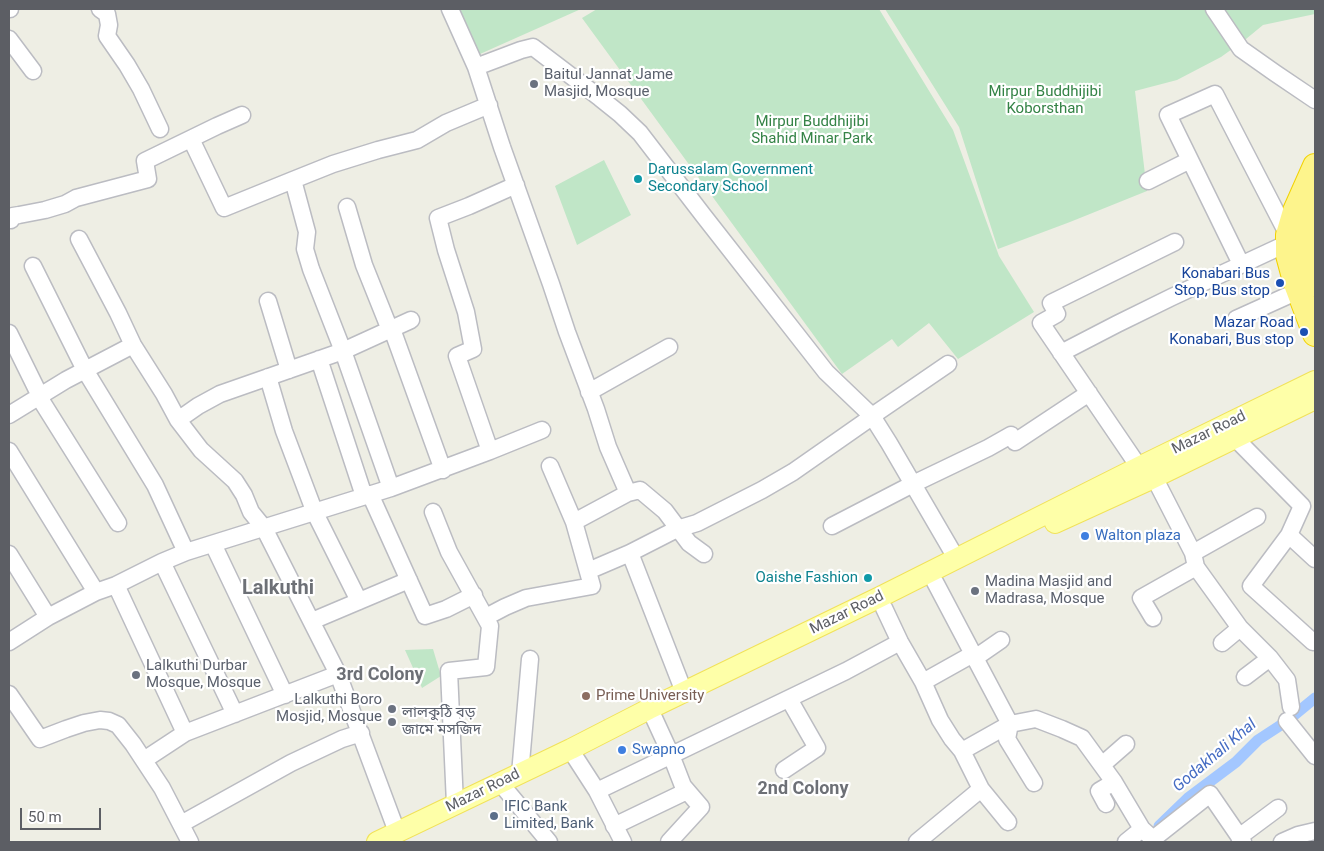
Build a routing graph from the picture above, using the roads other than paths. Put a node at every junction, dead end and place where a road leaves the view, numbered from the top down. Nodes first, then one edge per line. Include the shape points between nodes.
1 (100, 9) edge
2 (450, 9) edge
3 (1214, 9) edge
4 (9, 39) edge
5 (476, 67) junction
6 (33, 71) dead end
7 (1315, 100) edge
8 (489, 105) junction
9 (242, 115) dead end
10 (160, 129) dead end
11 (191, 139) junction
12 (1190, 160) junction
13 (1315, 166) edge
14 (294, 180) junction
15 (1148, 181) dead end
16 (516, 185) junction
17 (346, 207) dead end
18 (1307, 210) edge
19 (11, 220) dead end
20 (79, 239) dead end
21 (1288, 239) junction
22 (1175, 242) dead end
23 (1241, 264) junction
24 (33, 266) dead end
25 (1307, 292) edge
26 (268, 301) dead end
27 (1236, 319) dead end
28 (411, 320) dead end
29 (391, 330) junction
30 (9, 333) edge
31 (1315, 334) edge
32 (134, 345) junction
33 (669, 347) dead end
34 (343, 351) junction
35 (1062, 353) junction
36 (319, 359) junction
37 (948, 364) dead end
38 (85, 370) junction
39 (288, 370) junction
40 (268, 377) junction
41 (1315, 381) edge
42 (589, 392) junction
43 (1089, 393) junction
44 (39, 396) junction
45 (1315, 399) edge
46 (9, 415) edge
47 (872, 416) junction
48 (178, 420) junction
49 (542, 430) dead end
50 (1235, 438) junction
51 (9, 451) edge
52 (490, 452) junction
53 (550, 466) dead end
54 (443, 470) junction
55 (1147, 475) junction
56 (913, 484) junction
57 (391, 488) junction
58 (628, 493) junction
59 (367, 495) junction
60 (433, 512) dead end
61 (314, 513) junction
62 (1257, 517) dead end
63 (574, 522) junction
64 (118, 523) dead end
65 (832, 526) dead end
66 (264, 528) junction
67 (677, 529) junction
68 (1289, 535) junction
69 (213, 544) junction
70 (186, 552) junction
71 (630, 553) junction
72 (9, 554) edge
73 (704, 554) dead end
74 (956, 558) junction
75 (1315, 558) edge
76 (1195, 560) junction
77 (162, 562) junction
78 (588, 571) junction
79 (409, 580) junction
80 (935, 582) junction
81 (116, 585) junction
82 (96, 592) junction
83 (474, 595) junction
84 (359, 601) junction
85 (884, 608) junction
86 (48, 616) junction
87 (486, 617) junction
88 (1153, 618) dead end
89 (312, 621) junction
90 (1240, 628) junction
91 (1001, 640) dead end
92 (9, 642) edge
93 (900, 642) junction
94 (1314, 642) dead end
95 (1222, 643) dead end
96 (974, 656) junction
97 (1270, 658) junction
98 (530, 660) dead end
99 (338, 674) junction
100 (1245, 678) dead end
101 (923, 682) junction
102 (684, 692) junction
103 (9, 694) edge
104 (285, 694) junction
105 (789, 699) junction
106 (235, 714) junction
107 (654, 718) junction
108 (1010, 724) junction
109 (184, 733) junction
110 (361, 733) junction
111 (1126, 744) dead end
112 (962, 751) junction
113 (671, 755) junction
114 (1315, 756) edge
115 (575, 757) junction
116 (144, 760) junction
117 (1102, 765) junction
118 (784, 770) dead end
119 (520, 774) junction
120 (1114, 782) junction
121 (1034, 783) dead end
122 (981, 789) junction
123 (506, 790) junction
124 (597, 791) junction
125 (687, 791) junction
126 (455, 804) junction
127 (1106, 804) dead end
128 (1278, 808) dead end
129 (1008, 822) dead end
130 (181, 824) junction
131 (614, 826) junction
132 (1315, 831) edge
133 (1146, 833) junction
134 (398, 837) edge
135 (1241, 840) edge
136 (190, 842) edge
137 (377, 842) edge
138 (548, 842) edge
139 (623, 842) edge
140 (669, 842) edge
141 (917, 842) edge
142 (1126, 842) edge
143 (1282, 842) edge

1 - 10 street via 107,14 107,36 141,89
2 - 5 street
3 - 7 street via 1241,49
4 - 6 street
5 - 8 street
5 - 47 street via 534,47 620,114 640,133 826,372
8 - 14 street via 446,123 417,140 342,161
8 - 16 street
9 - 11 street
11 - 14 street via 224,208
11 - 19 street via 145,161 148,179 76,198 45,210 19,214
12 - 15 street
12 - 21 street via 1168,115 1215,94
12 - 23 street
13 - 18 highway
14 - 34 street via 308,232 305,249
16 - 42 street
16 - 52 street via 438,218 466,312 473,349 457,356
17 - 29 street via 364,265
18 - 21 highway
18 - 25 highway
20 - 32 street
21 - 23 street
21 - 25 highway via 1288,255
22 - 35 street via 1051,303 1057,314 1041,323
23 - 35 street
24 - 38 street
25 - 27 street
25 - 31 highway
26 - 39 street
28 - 29 street
29 - 34 street
29 - 54 street
30 - 44 street
32 - 38 street
32 - 48 street
33 - 42 street
34 - 36 street
34 - 57 street
35 - 43 street
36 - 39 street
36 - 59 street
37 - 47 street
38 - 44 street
38 - 70 street via 155,485
39 - 40 street
40 - 48 street via 220,394
40 - 61 street
41 - 55 main road, Mazar Road
42 - 58 street
43 - 55 street
43 - 56 street via 1015,442 1011,435
44 - 46 street
44 - 64 street
45 - 50 main road, Mazar Road
47 - 56 street
47 - 67 street via 786,477 696,523
48 - 66 street via 201,450 235,481 251,512
49 - 52 street
50 - 55 main road, Mazar Road
50 - 68 street via 1302,506
51 - 82 street
52 - 54 street
53 - 63 street
54 - 57 street
55 - 74 main road, Mazar Road
55 - 76 street
55 - 80 main road, Mazar Road
56 - 65 street
56 - 74 street
57 - 59 street
58 - 63 street
58 - 67 street via 640,490 665,511
59 - 61 street
59 - 79 street
60 - 83 street via 449,552
61 - 66 street
61 - 84 street
62 - 76 street
63 - 78 street
66 - 69 street
66 - 89 street
67 - 71 street
67 - 73 street
68 - 75 street
68 - 94 street via 1251,586
69 - 70 street
69 - 104 street
70 - 77 street
71 - 78 street
71 - 102 street
72 - 86 street
74 - 102 main road, Mazar Road
76 - 88 street via 1141,598
76 - 90 street
77 - 81 street
77 - 106 street
78 - 87 street via 592,586 526,598
79 - 83 street via 425,616
79 - 84 street
80 - 85 main road, Mazar Road
80 - 96 street
81 - 82 street
81 - 109 street
82 - 86 street
83 - 87 street
84 - 89 street
85 - 93 street
85 - 107 main road, Mazar Road
86 - 92 street
87 - 126 street via 490,626 486,667 449,671
89 - 99 street
90 - 95 street
90 - 97 street
91 - 96 street
93 - 101 street
93 - 105 street
96 - 101 street
96 - 108 street
97 - 100 street
97 - 114 street via 1287,680 1289,714
98 - 119 street
99 - 104 street
99 - 110 street
101 - 112 street via 940,720
102 - 119 main road, Mazar Road
103 - 116 street via 40,740 84,723 109,721 118,725
104 - 106 street
105 - 113 street
105 - 118 street via 817,748
106 - 109 street
107 - 113 street
107 - 115 main road, Mazar Road
108 - 112 street
108 - 117 street via 1036,720 1068,731 1082,738
108 - 121 street via 1007,739
109 - 116 street
110 - 130 street via 291,763
110 - 134 street
111 - 117 street
112 - 122 street
113 - 124 street
113 - 125 street
115 - 123 main road, Mazar Road
115 - 124 street
116 - 130 street
117 - 120 street
119 - 126 main road, Mazar Road
120 - 127 street via 1099,791
120 - 133 street
122 - 129 street
122 - 141 street
123 - 134 main road, Mazar Road
123 - 138 street
124 - 131 street
125 - 131 street
125 - 140 street via 701,807
126 - 134 main road, Mazar Road
128 - 135 street
130 - 136 street
131 - 139 street
132 - 143 street
133 - 135 street via 1210,794
133 - 142 street
134 - 137 main road, Mazar Road

